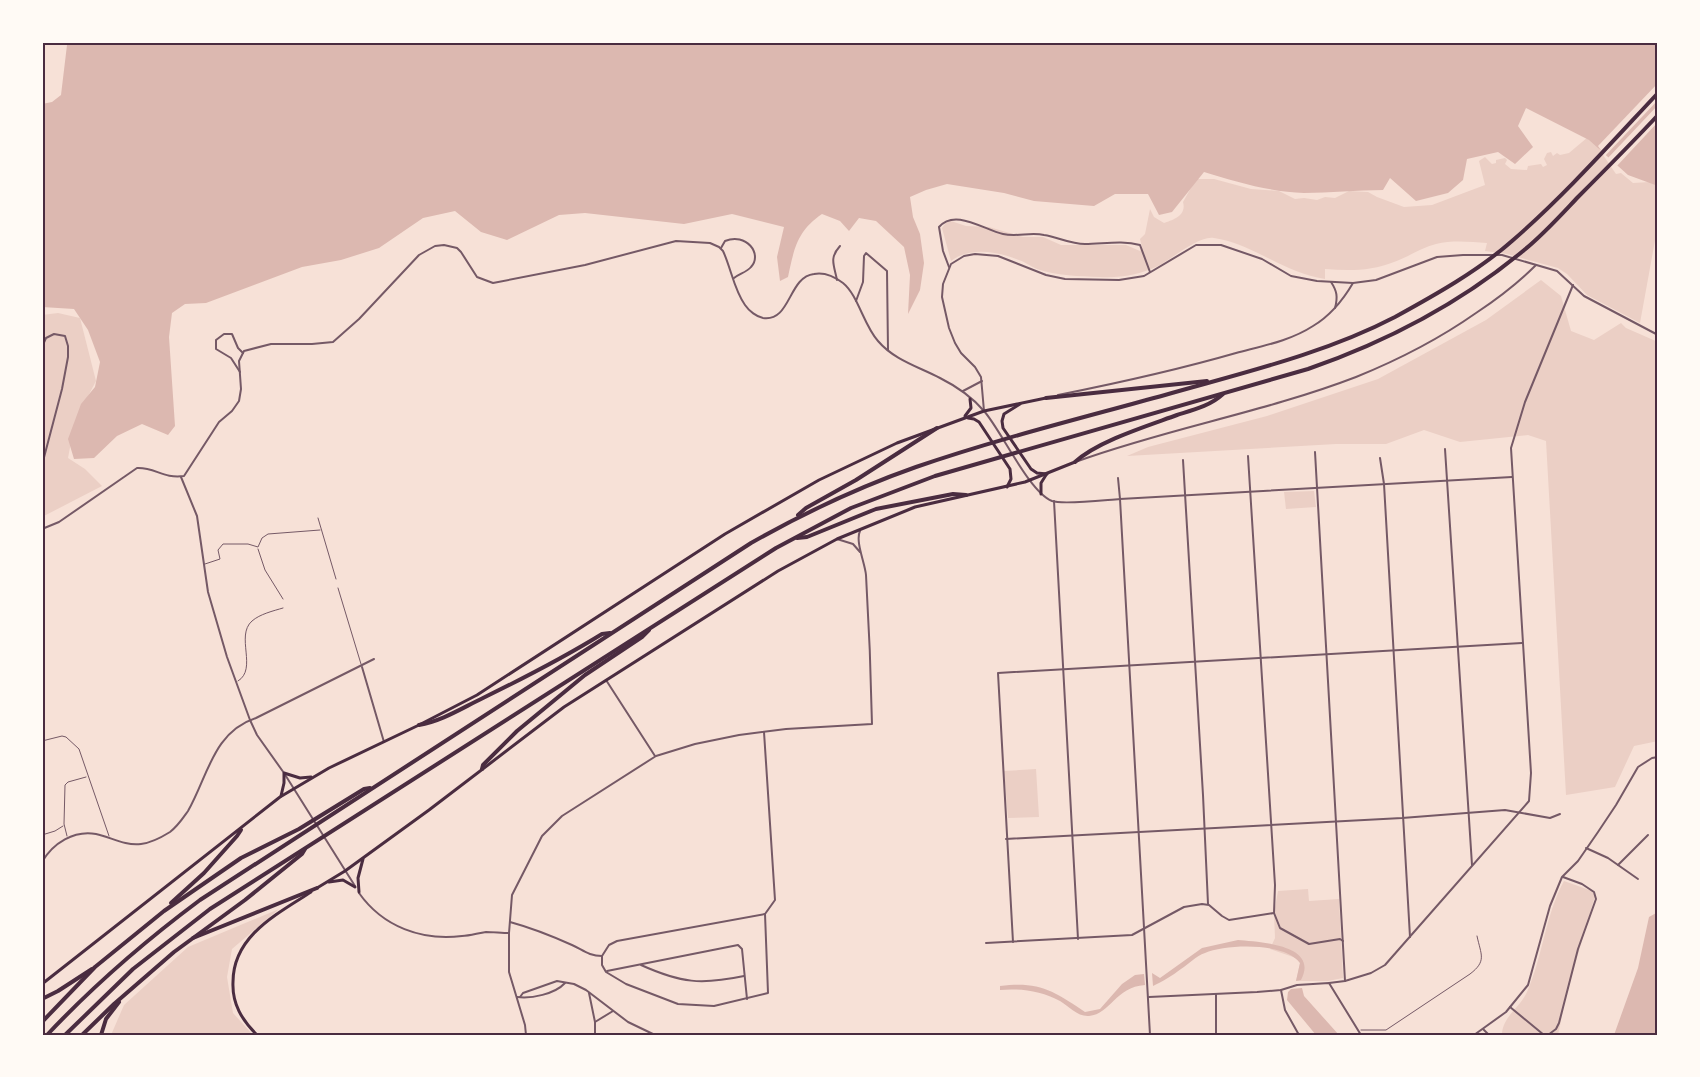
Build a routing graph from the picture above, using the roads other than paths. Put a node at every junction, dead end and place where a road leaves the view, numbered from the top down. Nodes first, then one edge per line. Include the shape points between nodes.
1 (1658, 93) edge
2 (1658, 116) edge
3 (840, 246) dead end
4 (721, 248) junction
5 (1537, 265) junction
6 (949, 267) junction
7 (1150, 273) junction
8 (734, 278) junction
9 (837, 280) junction
10 (1331, 282) junction
11 (1353, 283) junction
12 (1573, 285) junction
13 (856, 301) junction
14 (1335, 308) junction
15 (1658, 335) edge
16 (42, 347) edge
17 (888, 351) junction
18 (243, 353) junction
19 (240, 372) junction
20 (982, 381) junction
21 (1211, 382) junction
22 (963, 392) junction
23 (1224, 394) junction
24 (1046, 398) junction
25 (970, 399) junction
26 (1022, 403) junction
27 (984, 411) junction
28 (964, 418) junction
29 (937, 428) junction
30 (1445, 449) dead end
31 (1315, 452) dead end
32 (1248, 456) dead end
33 (1380, 458) dead end
34 (1183, 460) dead end
35 (1075, 462) junction
36 (42, 465) edge
37 (1048, 474) junction
38 (181, 477) junction
39 (1514, 477) junction
40 (1118, 478) dead end
41 (1448, 480) junction
42 (1032, 481) junction
43 (1384, 484) junction
44 (1007, 487) junction
45 (1317, 488) junction
46 (1251, 492) junction
47 (1041, 494) junction
48 (966, 495) junction
49 (1185, 496) junction
50 (1120, 499) junction
51 (1054, 501) junction
52 (318, 518) dead end
53 (794, 519) junction
54 (42, 529) edge
55 (861, 529) junction
56 (321, 530) junction
57 (837, 539) junction
58 (790, 540) junction
59 (258, 547) junction
60 (860, 552) junction
61 (205, 564) junction
62 (336, 579) dead end
63 (339, 588) dead end
64 (283, 599) dead end
65 (283, 608) dead end
66 (653, 626) junction
67 (611, 633) junction
68 (1522, 643) junction
69 (1457, 646) junction
70 (1393, 650) junction
71 (1327, 654) junction
72 (374, 659) dead end
73 (1260, 659) junction
74 (1196, 663) junction
75 (1130, 665) junction
76 (362, 666) junction
77 (1064, 669) junction
78 (606, 680) junction
79 (236, 682) junction
80 (250, 720) junction
81 (419, 725) junction
82 (764, 732) junction
83 (42, 741) edge
84 (384, 742) junction
85 (656, 756) junction
86 (1658, 757) edge
87 (482, 769) junction
88 (284, 773) junction
89 (88, 776) junction
90 (312, 777) junction
91 (370, 788) junction
92 (293, 789) junction
93 (280, 797) junction
94 (1520, 813) junction
95 (1467, 814) junction
96 (1560, 814) dead end
97 (1402, 818) junction
98 (1336, 820) junction
99 (64, 824) junction
100 (1271, 824) junction
101 (1204, 828) junction
102 (241, 830) junction
103 (1139, 832) junction
104 (42, 835) edge
105 (1073, 835) junction
106 (1648, 835) dead end
107 (68, 838) junction
108 (110, 839) junction
109 (1006, 839) junction
110 (1587, 848) junction
111 (305, 849) junction
112 (364, 857) junction
113 (42, 862) edge
114 (1618, 865) junction
115 (1472, 867) junction
116 (345, 871) junction
117 (1563, 877) junction
118 (1638, 879) dead end
119 (318, 887) junction
120 (355, 887) junction
121 (359, 892) junction
122 (1208, 904) junction
123 (164, 911) junction
124 (1274, 913) junction
125 (765, 915) junction
126 (510, 922) junction
127 (1146, 929) junction
128 (509, 933) junction
129 (1477, 936) dead end
130 (1410, 937) junction
131 (192, 939) junction
132 (1078, 939) junction
133 (1344, 941) junction
134 (1013, 942) junction
135 (986, 943) dead end
136 (602, 956) junction
137 (641, 964) junction
138 (95, 967) junction
139 (606, 972) junction
140 (744, 976) junction
141 (1345, 981) junction
142 (565, 983) junction
143 (1329, 983) junction
144 (42, 984) edge
145 (549, 984) junction
146 (535, 988) junction
147 (1281, 990) junction
148 (552, 991) junction
149 (589, 993) junction
150 (125, 994) junction
151 (1216, 994) junction
152 (538, 995) junction
153 (519, 997) junction
154 (1149, 997) junction
155 (42, 999) edge
156 (747, 999) junction
157 (1510, 1007) junction
158 (613, 1011) junction
159 (42, 1022) edge
160 (595, 1022) junction
161 (642, 1029) junction
162 (1483, 1029) junction
163 (1359, 1031) junction
164 (47, 1035) edge
165 (65, 1035) edge
166 (82, 1035) edge
167 (101, 1035) edge
168 (257, 1035) edge
169 (526, 1035) edge
170 (595, 1035) edge
171 (640, 1035) edge
172 (655, 1035) edge
173 (1150, 1035) edge
174 (1216, 1035) edge
175 (1299, 1035) edge
176 (1361, 1035) edge
177 (1474, 1035) edge
178 (1489, 1035) edge
179 (1546, 1035) edge

1 - 21 highway via 1512,241 1469,272 1393,318 1347,338
2 - 23 highway via 1522,252 1425,319 1354,352
3 - 9 street via 833,253
4 - 8 street
4 - 8 street via 725,241 738,238 745,240 753,251 751,268
4 - 18 street via 702,241 676,241 493,283 477,277 457,248 435,246 419,255 333,342 271,344
5 - 11 street via 1502,255 1448,256 1423,261 1376,280
5 - 12 street via 1557,271
5 - 35 street via 1450,331 1357,376
6 - 7 street via 964,256 986,254 1065,279 1119,280
6 - 7 street via 939,227 960,219 1016,236 1043,234 1074,244 1140,245
6 - 20 street via 942,289 949,328
7 - 10 street via 1196,245 1221,244 1259,258 1291,276
8 - 9 street via 747,308 764,318 780,312 801,278 820,273
9 - 13 street
10 - 11 street
10 - 14 street via 1338,300
11 - 14 street
12 - 15 street via 1584,296
12 - 39 street via 1513,438
13 - 17 street via 878,341
13 - 17 street via 866,253 887,271
14 - 24 street via 1315,326 1282,340 1188,367
16 - 36 street via 46,338 54,334 65,336 68,346 62,389
17 - 22 street
18 - 19 street
18 - 19 street via 232,334 216,340 216,349 231,358
19 - 38 street via 239,401 219,422
20 - 22 street
20 - 27 street
21 - 24 highway
21 - 53 highway via 979,447 872,484
22 - 25 street
23 - 35 highway via 1215,402 1098,447
23 - 58 highway via 987,460 851,508
24 - 26 main road
25 - 27 street
25 - 28 main road via 971,408
26 - 27 main road
26 - 37 main road via 1004,414 1004,428 1031,469
27 - 28 main road
27 - 42 street
28 - 29 main road
28 - 44 main road via 979,422 1010,469
29 - 53 highway
29 - 81 main road via 828,476 725,534 477,695
30 - 41 street
31 - 45 street
32 - 46 street
33 - 43 street
34 - 49 street
35 - 37 main road
37 - 42 main road
37 - 47 main road via 1041,483
38 - 54 street via 137,468
38 - 61 street via 197,516
39 - 41 street
39 - 68 street
40 - 50 street
41 - 43 street
41 - 69 street
42 - 44 main road
42 - 47 street
43 - 45 street
43 - 70 street
44 - 48 main road
45 - 46 street
45 - 71 street
46 - 49 street
46 - 73 street
47 - 51 street
48 - 55 main road via 915,507
48 - 58 highway via 876,509
49 - 50 street
49 - 74 street
50 - 51 street
50 - 75 street
51 - 77 street
52 - 56 lane
53 - 67 highway
55 - 57 main road
55 - 60 street
56 - 59 lane via 268,534
56 - 62 lane
57 - 60 street via 853,544
57 - 78 main road via 747,589
58 - 66 highway
59 - 61 lane via 223,544 218,550 220,559
59 - 64 lane via 265,570
60 - 82 street via 865,569 872,724
61 - 79 street via 208,592
63 - 76 lane
65 - 79 lane via 251,622 246,630 246,671
66 - 87 highway via 517,731
66 - 111 highway
67 - 81 highway via 602,634 541,670
67 - 91 highway
68 - 69 street
68 - 94 street via 1530,783 1529,801
69 - 70 street
69 - 95 street
70 - 71 street
70 - 97 street
71 - 73 street
71 - 98 street
72 - 76 street
73 - 74 street
73 - 100 street
74 - 75 street
74 - 101 street
75 - 77 street
75 - 103 street
76 - 80 street
76 - 84 street
77 - 105 street
77 - 109 street via 997,674
78 - 85 street
78 - 87 main road
79 - 80 street
80 - 88 street
80 - 108 street via 221,742 193,802 172,831 141,844
81 - 84 main road
82 - 85 street via 695,744
82 - 125 street via 775,900
83 - 89 lane via 66,737 79,749
84 - 90 main road
85 - 126 street via 562,816 542,836 512,895
86 - 110 street via 1638,766
87 - 112 main road
88 - 90 main road
88 - 92 street
88 - 93 main road
89 - 99 lane via 65,785
89 - 108 lane
90 - 92 main road
91 - 123 highway via 241,858
91 - 164 highway via 162,928 96,985
92 - 93 main road
92 - 116 street
93 - 102 main road
94 - 95 street via 1506,810
94 - 96 street via 1550,818
94 - 115 street
95 - 97 street
95 - 115 street
97 - 98 street
97 - 130 street
98 - 100 street
98 - 133 street
99 - 104 lane
99 - 107 lane
100 - 101 street
100 - 124 street
101 - 103 street
101 - 122 street
102 - 123 highway via 211,866
102 - 144 main road
103 - 105 street
103 - 127 street
105 - 109 street
105 - 132 street
106 - 114 street
107 - 108 street via 95,834
107 - 113 street via 56,844
109 - 134 street
110 - 114 street
110 - 117 street
111 - 131 highway
111 - 165 highway via 175,934
112 - 116 main road
112 - 121 main road
114 - 118 street
115 - 130 street
116 - 119 main road
116 - 120 street
117 - 157 street via 1550,906 1528,986
117 - 179 street via 1594,892 1596,899 1559,1023
119 - 120 main road via 337,880
119 - 131 highway
119 - 168 main road via 257,930 237,956 232,994 246,1024
120 - 121 street
121 - 128 street via 384,919 414,933 438,937
122 - 124 street via 1229,920
122 - 127 street via 1184,908
123 - 138 highway
124 - 133 street via 1280,928 1303,942
125 - 136 street via 617,941
125 - 156 street via 768,993
126 - 128 street
126 - 136 street via 591,956
127 - 132 street via 1127,936
127 - 154 street
128 - 153 street via 508,963
129 - 163 lane via 1482,958 1470,974 1394,1026
130 - 141 street via 1380,969
131 - 150 highway
132 - 134 street
133 - 141 street
134 - 135 street
136 - 139 street
137 - 139 street
137 - 140 street via 670,977 696,982
137 - 140 street via 738,945
138 - 155 highway
138 - 159 highway
139 - 156 street via 678,1004 714,1006
140 - 156 street
141 - 143 street
142 - 145 street
142 - 148 street
142 - 149 street
143 - 147 street
143 - 163 street
145 - 146 street
145 - 148 street
146 - 152 street
146 - 153 street
147 - 151 street
147 - 175 street via 1285,1010
148 - 152 street
149 - 158 street
149 - 160 street
150 - 166 highway
150 - 167 highway via 106,1019
151 - 154 street
151 - 174 street
152 - 153 street
153 - 169 street
154 - 173 street
157 - 162 street
157 - 179 street
158 - 160 street
158 - 161 street
160 - 170 street
161 - 171 street
161 - 172 street
162 - 177 street
162 - 178 street
163 - 176 street

